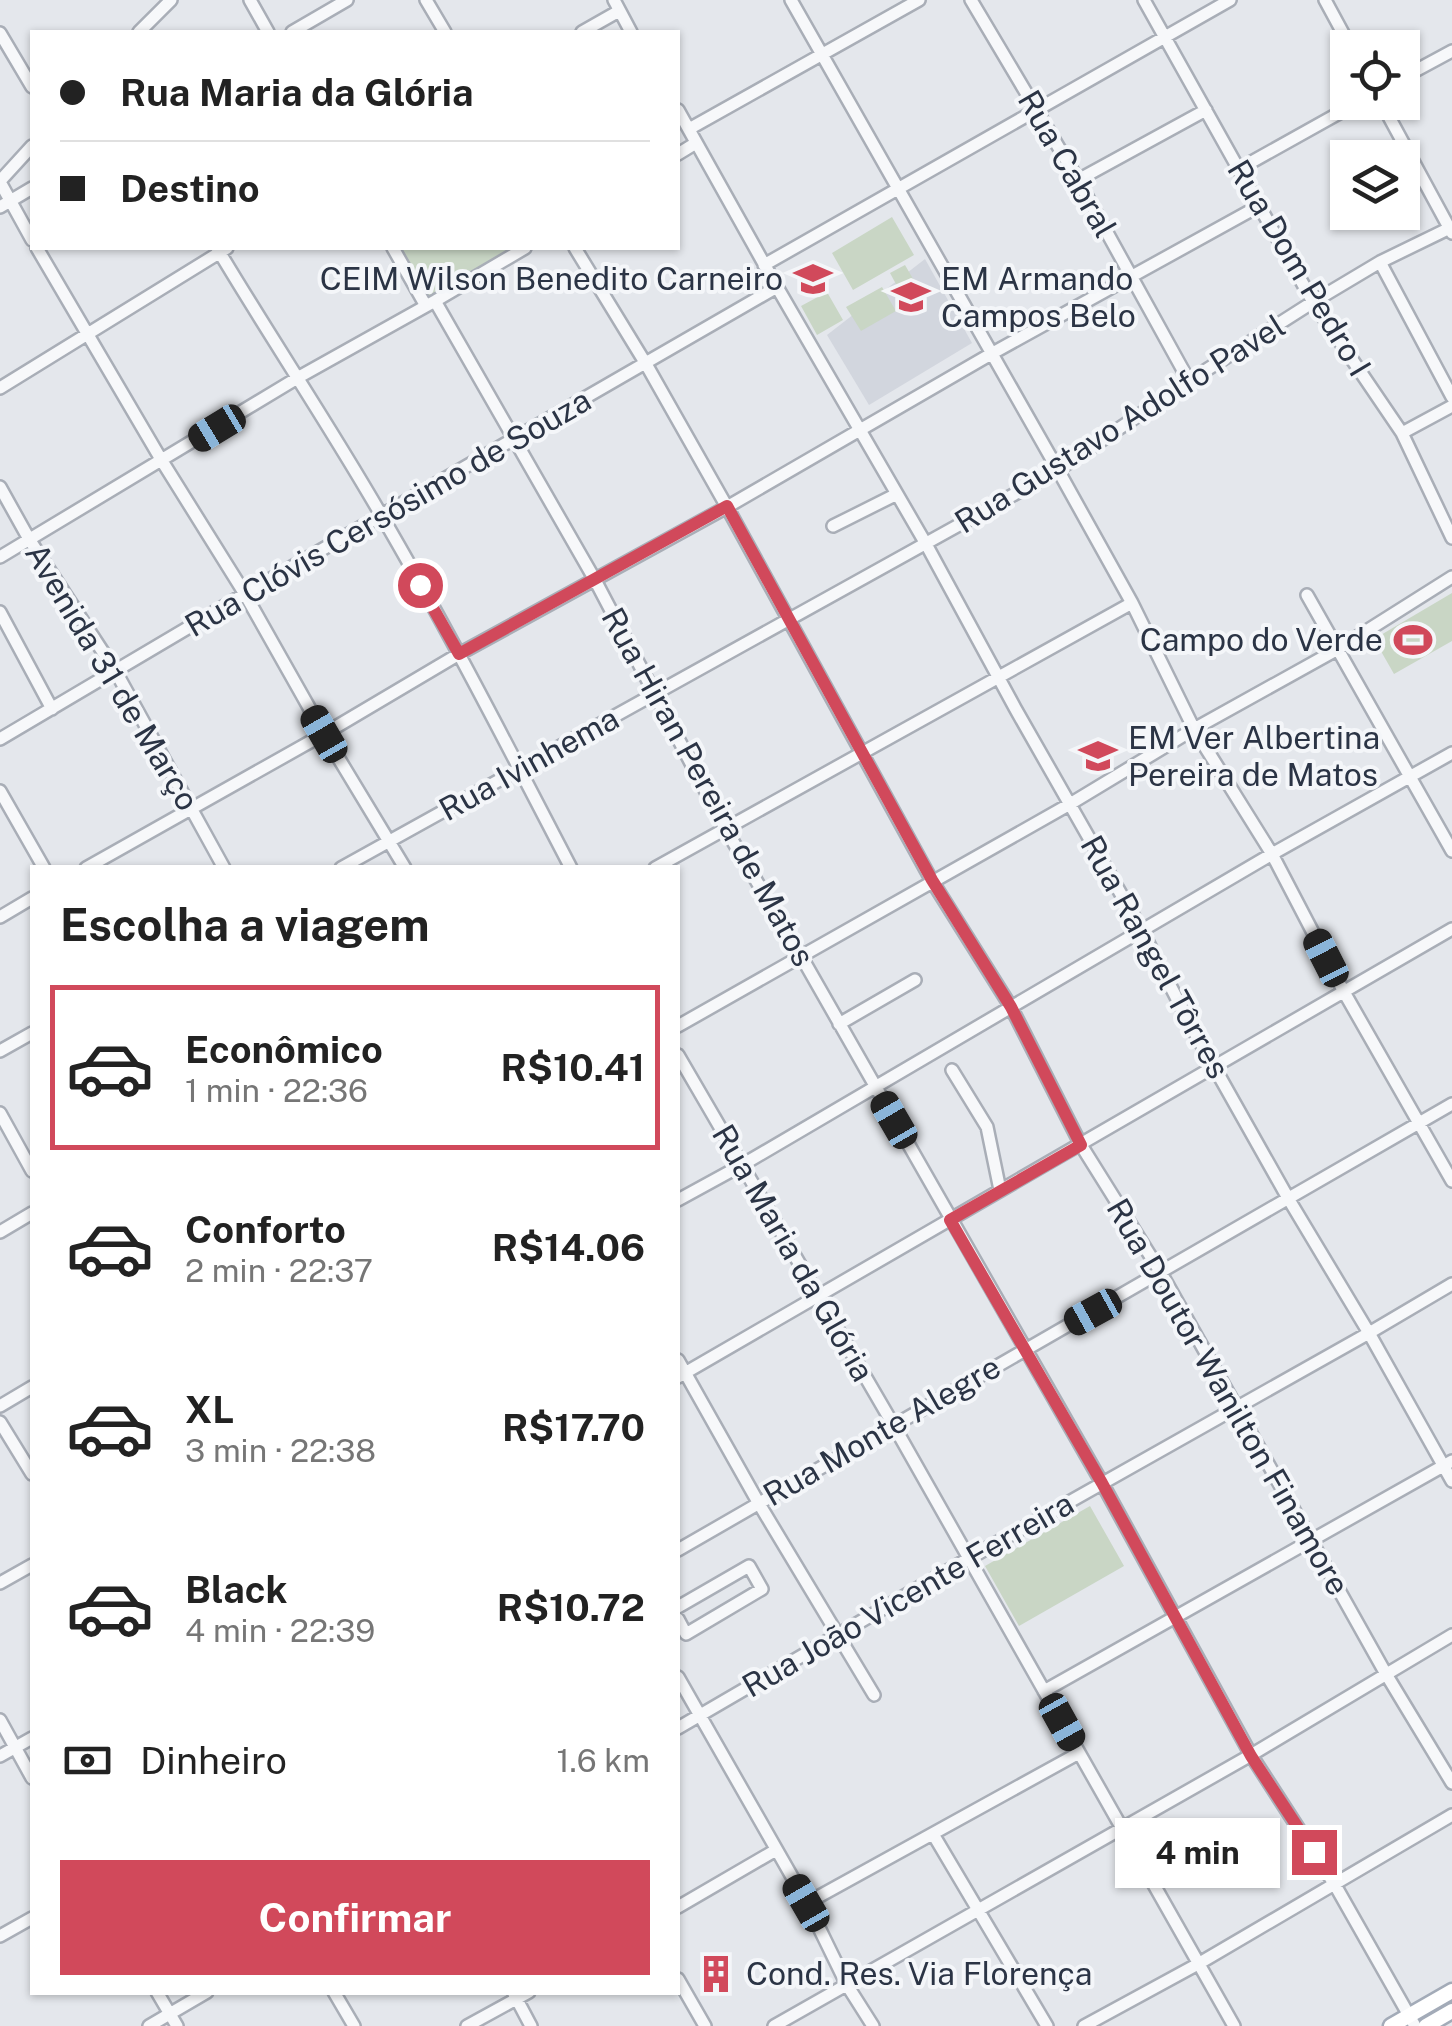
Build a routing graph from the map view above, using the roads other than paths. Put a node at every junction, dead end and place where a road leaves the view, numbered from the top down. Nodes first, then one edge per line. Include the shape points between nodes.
1 (172, 0) edge
2 (250, 0) edge
3 (348, 0) edge
4 (426, 0) edge
5 (791, 0) edge
6 (919, 0) edge
7 (971, 0) edge
8 (1144, 0) edge
9 (1230, 0) edge
10 (1325, 0) edge
11 (615, 3) edge
12 (141, 30) edge
13 (267, 30) edge
14 (296, 30) edge
15 (445, 30) edge
16 (584, 30) edge
17 (631, 30) edge
18 (1341, 30) edge
19 (0, 33) edge
20 (1164, 36) junction
21 (1452, 51) edge
22 (822, 55) junction
23 (1420, 68) edge
24 (30, 83) edge
25 (1036, 110) junction
26 (1206, 110) junction
27 (680, 113) edge
28 (1330, 119) edge
29 (1391, 120) edge
30 (689, 129) junction
31 (696, 143) junction
32 (30, 148) edge
33 (680, 153) edge
34 (1240, 170) junction
35 (1078, 180) junction
36 (0, 182) edge
37 (898, 188) junction
38 (30, 189) edge
39 (5, 204) edge
40 (1259, 206) junction
41 (1451, 229) edge
42 (30, 237) edge
43 (38, 250) edge
44 (219, 250) edge
45 (222, 250) edge
46 (394, 250) edge
47 (523, 250) edge
48 (576, 250) edge
49 (1380, 262) junction
50 (764, 265) junction
51 (1131, 275) junction
52 (777, 288) junction
53 (1313, 302) junction
54 (431, 304) junction
55 (88, 334) junction
56 (992, 354) junction
57 (646, 364) junction
58 (299, 377) junction
59 (1189, 381) junction
60 (0, 388) edge
61 (1452, 397) edge
62 (1452, 406) edge
63 (859, 432) junction
64 (1402, 433) junction
65 (513, 440) junction
66 (162, 461) junction
67 (1058, 470) junction
68 (0, 487) edge
69 (896, 494) junction
70 (727, 506) junction
71 (382, 516) junction
72 (833, 526) dead end
73 (1452, 538) edge
74 (28, 540) junction
75 (926, 544) junction
76 (0, 557) edge
77 (1452, 577) edge
78 (595, 580) junction
79 (245, 594) junction
80 (1308, 595) dead end
81 (1132, 604) junction
82 (0, 612) edge
83 (789, 621) junction
84 (1338, 649) junction
85 (459, 654) junction
86 (116, 672) junction
87 (998, 677) junction
88 (654, 694) junction
89 (52, 709) junction
90 (1194, 729) junction
91 (324, 734) junction
92 (0, 740) edge
93 (1452, 753) edge
94 (861, 755) junction
95 (520, 769) junction
96 (1410, 777) junction
97 (0, 791) edge
98 (1070, 804) junction
99 (191, 809) junction
100 (724, 828) junction
101 (391, 841) junction
102 (1452, 851) edge
103 (1272, 854) junction
104 (42, 865) edge
105 (91, 865) edge
106 (222, 865) edge
107 (347, 865) edge
108 (403, 865) edge
109 (569, 865) edge
110 (661, 865) edge
111 (932, 880) junction
112 (30, 899) edge
113 (0, 916) edge
114 (1452, 929) edge
115 (1142, 931) junction
116 (801, 956) junction
117 (915, 980) dead end
118 (1344, 992) junction
119 (1011, 1007) junction
120 (839, 1024) junction
121 (680, 1025) edge
122 (30, 1034) edge
123 (0, 1051) edge
124 (680, 1058) edge
125 (1215, 1067) junction
126 (952, 1070) dead end
127 (875, 1086) junction
128 (1452, 1104) edge
129 (0, 1113) edge
130 (1420, 1122) junction
131 (1081, 1145) junction
132 (741, 1165) junction
133 (30, 1167) edge
134 (1452, 1181) edge
135 (1000, 1190) junction
136 (1288, 1198) junction
137 (680, 1199) edge
138 (30, 1214) edge
139 (950, 1220) junction
140 (0, 1232) edge
141 (1161, 1273) junction
142 (1452, 1284) edge
143 (818, 1296) junction
144 (1369, 1333) junction
145 (1024, 1350) junction
146 (681, 1374) edge
147 (30, 1388) edge
148 (0, 1406) edge
149 (1237, 1408) junction
150 (0, 1422) edge
151 (894, 1426) junction
152 (5, 1444) edge
153 (1448, 1464) edge
154 (30, 1472) edge
155 (1452, 1481) edge
156 (1102, 1483) junction
157 (758, 1502) junction
158 (1310, 1540) junction
159 (680, 1549) edge
160 (968, 1559) junction
161 (30, 1566) edge
162 (0, 1583) edge
163 (680, 1606) edge
164 (1175, 1616) junction
165 (680, 1625) edge
166 (1452, 1635) edge
167 (839, 1636) junction
168 (1386, 1674) junction
169 (680, 1680) edge
170 (1044, 1691) junction
171 (874, 1696) dead end
172 (701, 1715) junction
173 (0, 1720) edge
174 (680, 1727) edge
175 (30, 1739) edge
176 (16, 1747) junction
177 (1079, 1753) junction
178 (0, 1756) edge
179 (1251, 1756) junction
180 (30, 1774) edge
181 (1452, 1784) edge
182 (1452, 1815) edge
183 (1122, 1828) junction
184 (933, 1834) junction
185 (776, 1850) junction
186 (1335, 1885) junction
187 (806, 1903) junction
188 (680, 1906) edge
189 (977, 1910) junction
190 (30, 1919) edge
191 (0, 1936) edge
192 (1198, 1964) junction
193 (680, 1982) edge
194 (846, 1985) junction
195 (1452, 1991) edge
196 (159, 1995) edge
197 (203, 1995) edge
198 (336, 1995) edge
199 (519, 1995) edge
200 (1452, 2010) edge
201 (174, 2020) edge
202 (1412, 2021) edge
203 (149, 2026) edge
204 (354, 2026) edge
205 (467, 2026) edge
206 (530, 2026) edge
207 (705, 2026) edge
208 (774, 2026) edge
209 (872, 2026) edge
210 (1048, 2026) edge
211 (1084, 2026) edge
212 (1234, 2026) edge
213 (1391, 2026) edge
214 (1426, 2026) edge

1 - 12 street
2 - 13 street
3 - 14 street
4 - 15 street
5 - 22 street
6 - 22 street
7 - 25 street, Rua Cabral
8 - 20 street, Rua Dom Pedro I
9 - 20 street
10 - 18 street
11 - 16 street
11 - 17 street
19 - 24 street
20 - 25 street
20 - 26 street, Rua Dom Pedro I
21 - 23 street
22 - 30 street
22 - 37 street
25 - 35 street, Rua Cabral
25 - 37 street
26 - 34 street, Rua Dom Pedro I
26 - 35 street
27 - 30 street, Rua Rangel Tôrres
28 - 34 street
29 - 41 street
30 - 31 street, Rua Rangel Tôrres
31 - 33 street
31 - 50 street, Rua Rangel Tôrres
32 - 36 street
34 - 40 street, Rua Dom Pedro I
35 - 51 street, Rua Cabral
36 - 39 street
37 - 50 street
37 - 56 street
38 - 39 street
39 - 42 street
40 - 51 street
40 - 53 street, Rua Dom Pedro I
41 - 49 street
43 - 55 street
44 - 55 street
45 - 58 street
46 - 54 street, Rua Hiran Pereira de Matos
47 - 54 street
48 - 57 street, Rua Doutor Wanilton Finamore
49 - 53 street
49 - 61 street
50 - 52 street, Rua Rangel Tôrres
51 - 56 street
51 - 59 street, Rua Cabral
52 - 57 street, Rua Clóvis Cersósimo de Souza
52 - 63 street, Rua Rangel Tôrres
53 - 59 street, Rua Gustavo Adolfo Pavel
53 - 64 street, Rua Dom Pedro I
54 - 58 street
54 - 65 street, Rua Hiran Pereira de Matos
55 - 60 street
55 - 66 street
56 - 63 street
56 - 67 street
57 - 65 street, Rua Clóvis Cersósimo de Souza
57 - 70 street, Rua Doutor Wanilton Finamore
58 - 66 street
58 - 71 street
59 - 67 street, Rua Gustavo Adolfo Pavel
62 - 64 street
63 - 69 street, Rua Rangel Tôrres
63 - 70 street
64 - 73 street, Rua Dom Pedro I
65 - 71 street, Rua Clóvis Cersósimo de Souza
65 - 78 street, Rua Hiran Pereira de Matos
66 - 74 street
66 - 79 street
67 - 75 street, Rua Gustavo Adolfo Pavel
67 - 81 street
68 - 74 street, Avenida 31 de Março
69 - 72 street
69 - 75 street, Rua Rangel Tôrres
70 - 78 street
70 - 83 street, Rua Doutor Wanilton Finamore
71 - 79 street, Rua Clóvis Cersósimo de Souza
71 - 85 street
74 - 76 street
74 - 86 street, Avenida 31 de Março
75 - 83 street, Rua Ivinhema
75 - 87 street, Rua Rangel Tôrres
77 - 84 street
78 - 85 street
78 - 88 street, Rua Hiran Pereira de Matos
79 - 86 street, Rua Clóvis Cersósimo de Souza
79 - 91 street
80 - 84 street
81 - 87 street
81 - 90 street
82 - 89 street
83 - 88 street, Rua Ivinhema
83 - 94 street, Rua Doutor Wanilton Finamore
84 - 90 street
84 - 96 street
85 - 91 street
85 - 95 street
86 - 89 street, Rua Clóvis Cersósimo de Souza
86 - 99 street, Avenida 31 de Março
87 - 94 street
87 - 98 street, Rua Rangel Tôrres
88 - 95 street, Rua Ivinhema
88 - 100 street, Rua Hiran Pereira de Matos
89 - 92 street, Rua Clóvis Cersósimo de Souza
90 - 98 street
90 - 103 street
91 - 99 street
91 - 101 street
93 - 96 street
94 - 100 street
94 - 111 street, Rua Doutor Wanilton Finamore
95 - 101 street, Rua Ivinhema
95 - 109 street
96 - 102 street
96 - 103 street
97 - 104 street
98 - 111 street
98 - 115 street, Rua Rangel Tôrres
99 - 105 street
99 - 106 street, Avenida 31 de Março
100 - 110 street
100 - 116 street, Rua Hiran Pereira de Matos
101 - 107 street, Rua Ivinhema
101 - 108 street
103 - 115 street
103 - 118 street
111 - 116 street
111 - 119 street, Rua Doutor Wanilton Finamore
112 - 113 street
114 - 118 street
115 - 119 street
115 - 125 street, Rua Rangel Tôrres
116 - 120 street, Rua Hiran Pereira de Matos
116 - 121 street
117 - 120 street
118 - 125 street
118 - 130 street
119 - 127 street
119 - 131 street, Rua Doutor Wanilton Finamore
120 - 127 street, Rua Hiran Pereira de Matos
122 - 123 street
124 - 132 street, Rua Maria da Glória
125 - 131 street
125 - 136 street, Rua Rangel Tôrres
126 - 135 street via 986,1127
127 - 132 street
127 - 139 street, Rua Hiran Pereira de Matos
128 - 130 street, Rua Monte Alegre
129 - 133 street
130 - 134 street
130 - 136 street, Rua Monte Alegre
131 - 135 street
131 - 141 street, Rua Doutor Wanilton Finamore
132 - 137 street
132 - 143 street, Rua Maria da Glória
135 - 139 street
136 - 141 street, Rua Monte Alegre
136 - 144 street, Rua Rangel Tôrres
138 - 140 street
139 - 143 street
139 - 145 street, Rua Hiran Pereira de Matos
141 - 145 street, Rua Monte Alegre
141 - 149 street, Rua Doutor Wanilton Finamore
142 - 144 street, Rua João Vicente Ferreira
143 - 146 street
143 - 151 street, Rua Maria da Glória
144 - 149 street, Rua João Vicente Ferreira
144 - 153 street, Rua Rangel Tôrres
145 - 151 street, Rua Monte Alegre
145 - 156 street, Rua Hiran Pereira de Matos
146 - 157 street
147 - 148 street
149 - 156 street, Rua João Vicente Ferreira
149 - 158 street, Rua Doutor Wanilton Finamore
150 - 152 street
151 - 157 street, Rua Monte Alegre
151 - 160 street, Rua Maria da Glória
152 - 154 street
153 - 155 street, Rua Rangel Tôrres
153 - 158 street
156 - 160 street, Rua João Vicente Ferreira
156 - 164 street, Rua Hiran Pereira de Matos
157 - 159 street, Rua Monte Alegre
157 - 167 street
158 - 164 street
158 - 168 street, Rua Doutor Wanilton Finamore
160 - 167 street, Rua João Vicente Ferreira
160 - 170 street, Rua Maria da Glória
161 - 162 street
163 - 165 street via 749,1566 762,1589 686,1634
164 - 170 street
164 - 179 street, Rua Hiran Pereira de Matos
166 - 168 street
167 - 171 street
167 - 172 street, Rua João Vicente Ferreira
168 - 179 street
168 - 181 street, Rua Doutor Wanilton Finamore
169 - 172 street
170 - 177 street, Rua Maria da Glória
172 - 174 street, Rua João Vicente Ferreira
172 - 185 street
173 - 176 street
175 - 176 street
176 - 178 street
176 - 180 street
177 - 183 street, Rua Maria da Glória
177 - 184 street
179 - 183 street
179 - 186 street, Rua Hiran Pereira de Matos
182 - 186 street
183 - 189 street
183 - 192 street, Rua Maria da Glória
184 - 187 street
184 - 189 street
185 - 187 street
185 - 188 street
186 - 192 street
186 - 202 street, Rua Hiran Pereira de Matos
187 - 194 street
189 - 194 street
189 - 210 street
190 - 191 street
192 - 211 street
192 - 212 street, Rua Maria da Glória
193 - 207 street
194 - 208 street
194 - 209 street
195 - 202 main road
196 - 201 street
197 - 201 street
198 - 204 street
199 - 205 street
199 - 206 street
200 - 214 main road
201 - 203 street
202 - 213 main road

